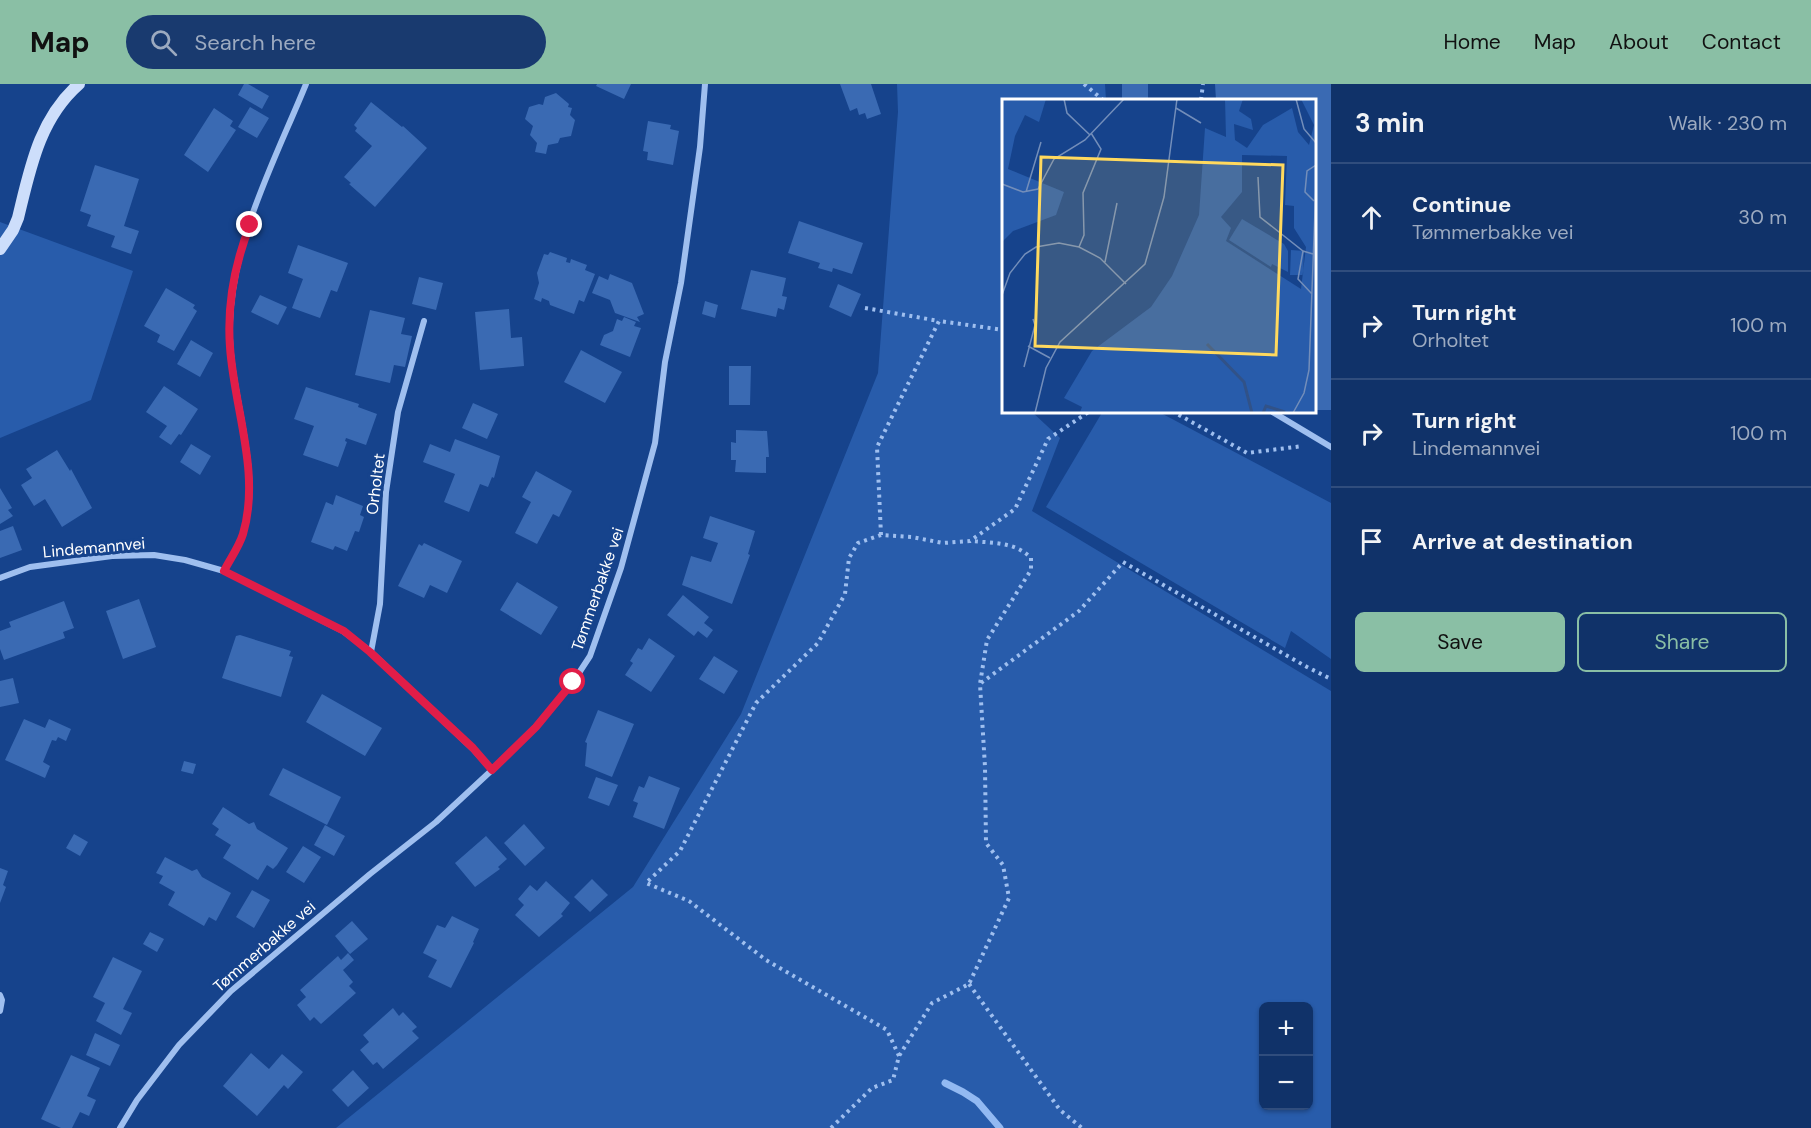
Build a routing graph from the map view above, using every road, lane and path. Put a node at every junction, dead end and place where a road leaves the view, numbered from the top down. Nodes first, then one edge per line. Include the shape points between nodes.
1 (79, 84) edge
2 (306, 84) edge
3 (705, 84) edge
4 (1084, 84) edge
5 (1203, 84) edge
6 (1102, 99) edge
7 (1201, 99) edge
8 (0, 249) edge
9 (865, 308) dead end
10 (424, 321) dead end
11 (939, 321) junction
12 (1002, 330) edge
13 (1089, 412) edge
14 (1174, 412) edge
15 (1273, 412) edge
16 (1328, 445) edge
17 (881, 535) junction
18 (970, 542) junction
19 (224, 571) junction
20 (0, 578) edge
21 (370, 652) junction
22 (1331, 679) edge
23 (980, 684) junction
24 (492, 770) junction
25 (969, 984) junction
26 (0, 995) edge
27 (0, 1011) edge
28 (899, 1056) junction
29 (120, 1128) edge
30 (831, 1128) edge
31 (1082, 1128) edge

1 - 8 main road via 60,103 41,137 18,218
2 - 19 street via 242,245 235,276 230,345 249,478 249,507 242,536
3 - 24 street, Tømmerbakke vei via 700,147 655,443 621,568 590,656 536,727
4 - 6 path
5 - 7 path
9 - 11 path
10 - 21 street, Orholtet via 394,435 386,492 380,604
11 - 12 path
11 - 17 path via 877,447
13 - 18 path via 1048,440 1015,509
14 - 16 path via 1246,453
15 - 16 street
17 - 18 path via 943,543
17 - 28 path via 858,543 849,558 845,594 818,643 756,703 680,851 646,883 689,901 766,960 887,1030
18 - 23 path via 1010,545 1024,550 1031,558 1031,570 987,640
19 - 20 street, Lindemannvei via 154,555 112,556 30,567
19 - 21 street via 344,631
21 - 24 street
22 - 23 path via 1123,562 1079,611
23 - 25 path via 986,843 1003,865 1009,898
24 - 29 street, Tømmerbakke vei via 436,822 231,991 179,1045
25 - 28 path via 932,1004
25 - 31 path via 1060,1110
26 - 27 street
28 - 30 path via 893,1080 872,1088

